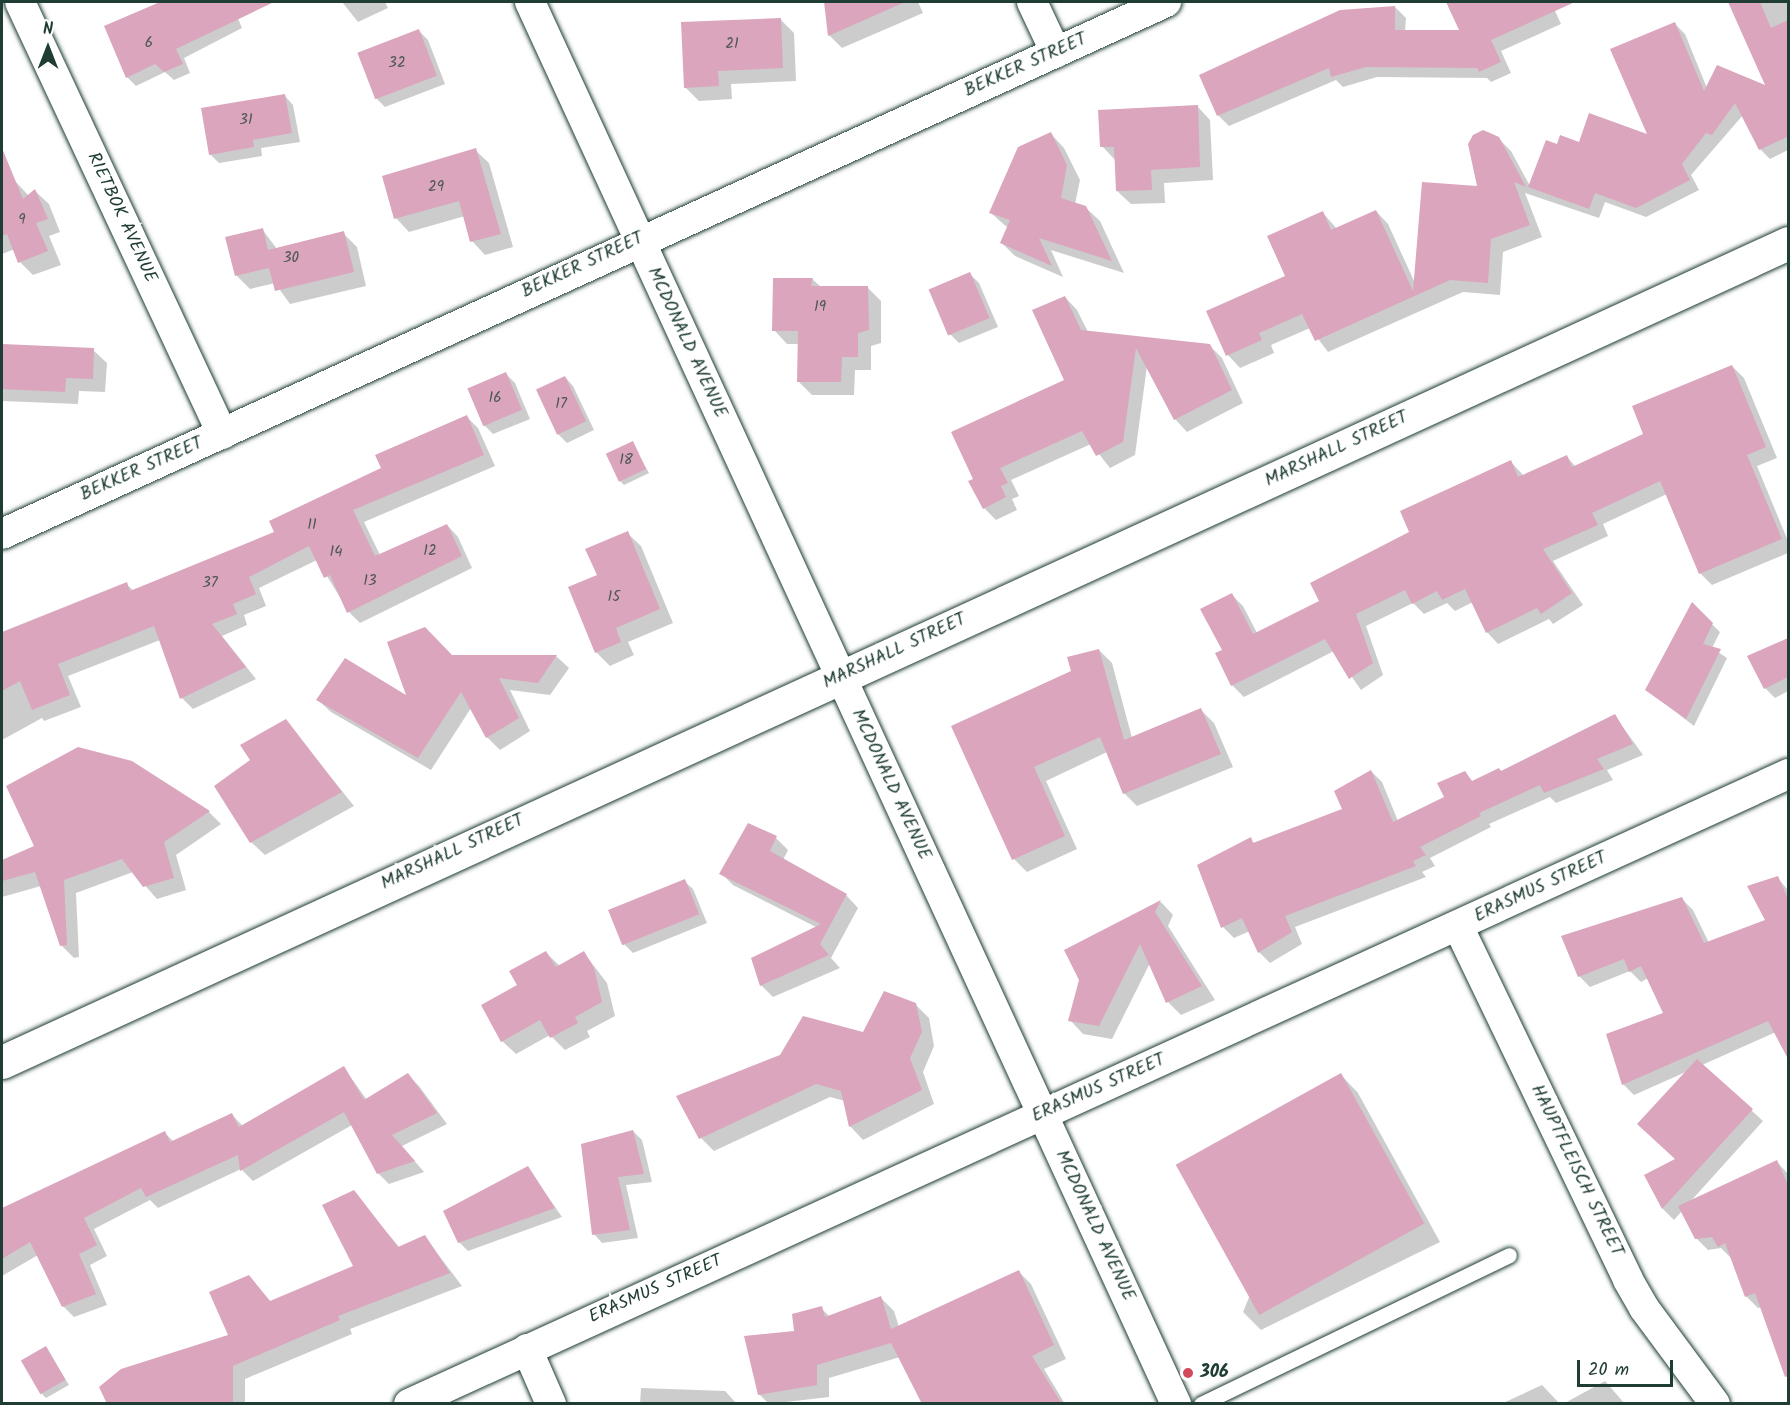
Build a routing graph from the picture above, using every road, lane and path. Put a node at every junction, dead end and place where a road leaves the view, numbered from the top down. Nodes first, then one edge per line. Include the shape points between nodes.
1 (20, 2) edge
2 (530, 2) edge
3 (1032, 2) edge
4 (1167, 2) edge
5 (1056, 53) junction
6 (639, 240) junction
7 (1788, 243) edge
8 (222, 434) junction
9 (2, 534) edge
10 (840, 677) junction
11 (1788, 774) edge
12 (1458, 926) junction
13 (2, 1062) edge
14 (1042, 1115) junction
15 (1509, 1255) dead end
16 (527, 1349) junction
17 (409, 1404) edge
18 (551, 1404) edge
19 (1176, 1404) edge
20 (1201, 1404) edge
21 (1715, 1404) edge

1 - 8 street, RIETBOK AVENUE
2 - 6 street, MCDONALD AVENUE
3 - 5 street
4 - 5 street, BEKKER STREET
5 - 6 street, BEKKER STREET
6 - 8 street, BEKKER STREET
6 - 10 street, MCDONALD AVENUE
7 - 10 street, MARSHALL STREET
8 - 9 street, BEKKER STREET
10 - 13 street, MARSHALL STREET
10 - 14 street, MCDONALD AVENUE
11 - 12 street, ERASMUS STREET
12 - 14 street, ERASMUS STREET
12 - 21 street, HAUPTFLEISCH STREET via 1628,1280
14 - 16 street, ERASMUS STREET
14 - 19 street, MCDONALD AVENUE
15 - 20 lane
16 - 17 street, ERASMUS STREET
16 - 18 street

